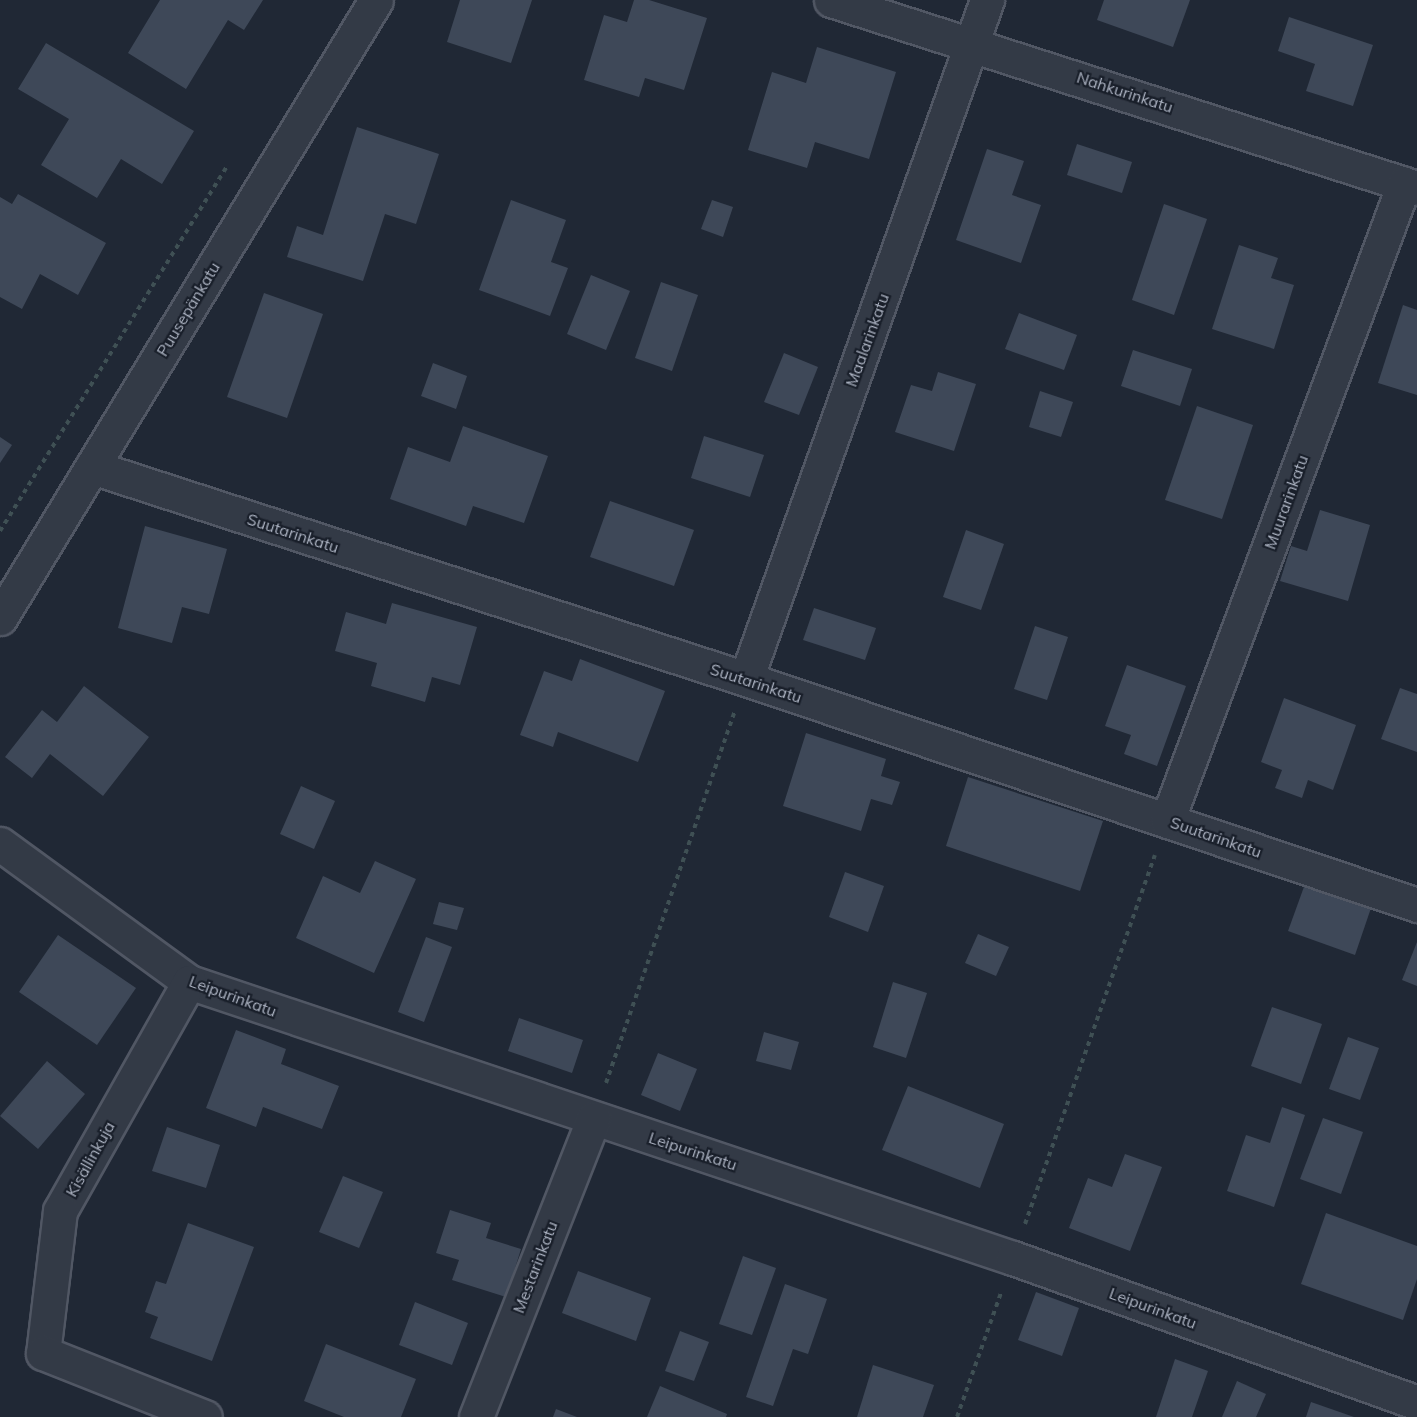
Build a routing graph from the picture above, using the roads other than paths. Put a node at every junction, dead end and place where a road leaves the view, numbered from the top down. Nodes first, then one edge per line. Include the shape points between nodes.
1 (376, 0) edge
2 (831, 0) edge
3 (987, 0) edge
4 (973, 43) junction
5 (1411, 186) edge
6 (92, 467) junction
7 (0, 618) edge
8 (746, 679) junction
9 (1167, 821) junction
10 (0, 844) edge
11 (1417, 905) edge
12 (189, 982) junction
13 (594, 1118) junction
14 (1417, 1403) edge
15 (205, 1417) edge
16 (476, 1417) edge

1 - 6 street, Puusepänkatu
2 - 4 street, Nahkurinkatu
3 - 4 street, Maalarinkatu
4 - 5 street, Nahkurinkatu
4 - 8 street, Maalarinkatu
5 - 9 street, Muurarinkatu
6 - 7 street, Puusepänkatu
6 - 8 street, Suutarinkatu
8 - 9 street, Suutarinkatu
9 - 11 street, Suutarinkatu
10 - 12 street, Leipurinkatu
12 - 13 street, Leipurinkatu
12 - 15 street, Kisällinkuja via 60,1211 43,1353
13 - 14 street, Leipurinkatu via 1013,1258
13 - 16 street, Mestarinkatu

